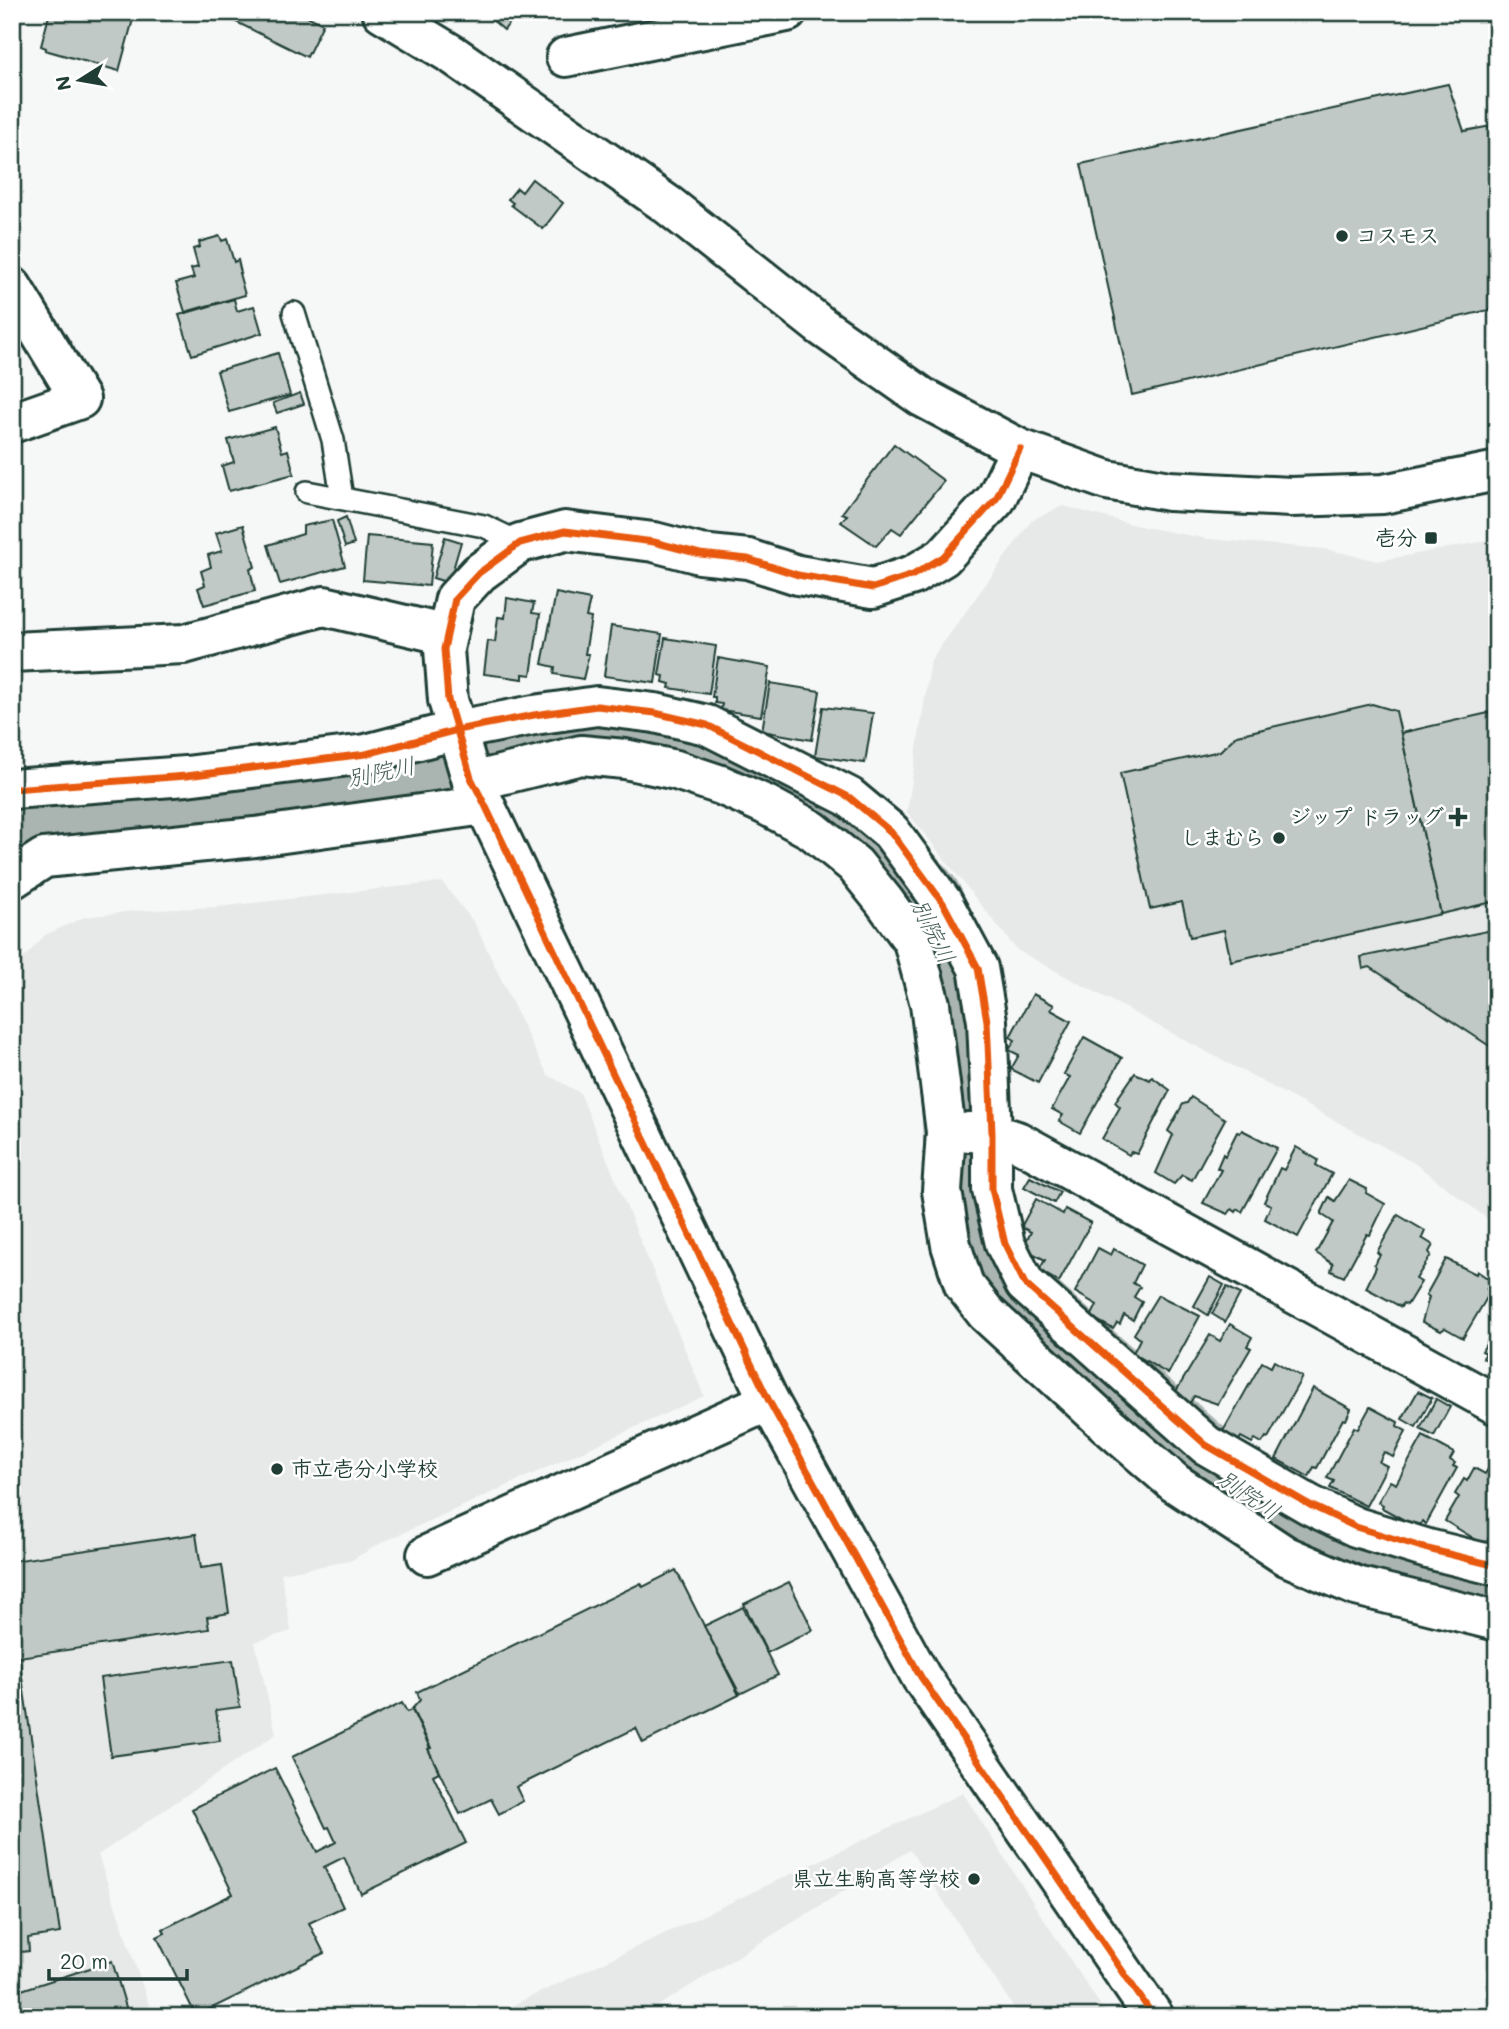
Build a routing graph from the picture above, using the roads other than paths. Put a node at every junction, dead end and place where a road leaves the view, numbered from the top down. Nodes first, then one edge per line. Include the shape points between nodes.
1 (382, 12) edge
2 (787, 12) edge
3 (566, 57) dead end
4 (12, 288) edge
5 (294, 313) dead end
6 (12, 422) edge
7 (1020, 449) junction
8 (1497, 471) edge
9 (307, 492) dead end
10 (342, 498) junction
11 (520, 543) junction
12 (447, 635) junction
13 (12, 652) edge
14 (457, 732) junction
15 (476, 788) junction
16 (12, 789) edge
17 (12, 879) edge
18 (946, 1132) junction
19 (992, 1133) junction
20 (769, 1401) junction
21 (1497, 1405) edge
22 (426, 1555) dead end
23 (1497, 1566) edge
24 (1497, 1621) edge
25 (1154, 2017) edge

1 - 7 street via 453,55 668,205 821,326 922,397
2 - 3 street
4 - 6 street via 80,399
5 - 10 lane via 333,440
7 - 8 street via 1107,480 1157,489 1291,497 1382,494
7 - 11 street via 996,499 943,557 913,575 873,588 654,542 565,531
9 - 10 lane
10 - 11 lane via 484,526
11 - 12 street via 479,573 455,599
12 - 13 street via 324,606 184,644
12 - 14 street via 447,700
14 - 15 street
14 - 16 street via 366,754 186,776
14 - 19 street via 597,706 655,713 707,725 849,797 891,832 943,903 978,968 987,1021
15 - 17 street via 255,837 44,859
15 - 18 street via 581,755 625,759 721,785 812,830 855,864 913,941 930,1004
15 - 20 street
18 - 19 street
18 - 24 street via 942,1191 951,1245 964,1285 986,1313 1109,1426 1175,1483 1286,1556 1356,1586
19 - 21 street via 1017,1141
19 - 23 street via 992,1189 1005,1244 1025,1284 1206,1445 1356,1527
20 - 22 street
20 - 25 street via 921,1677

